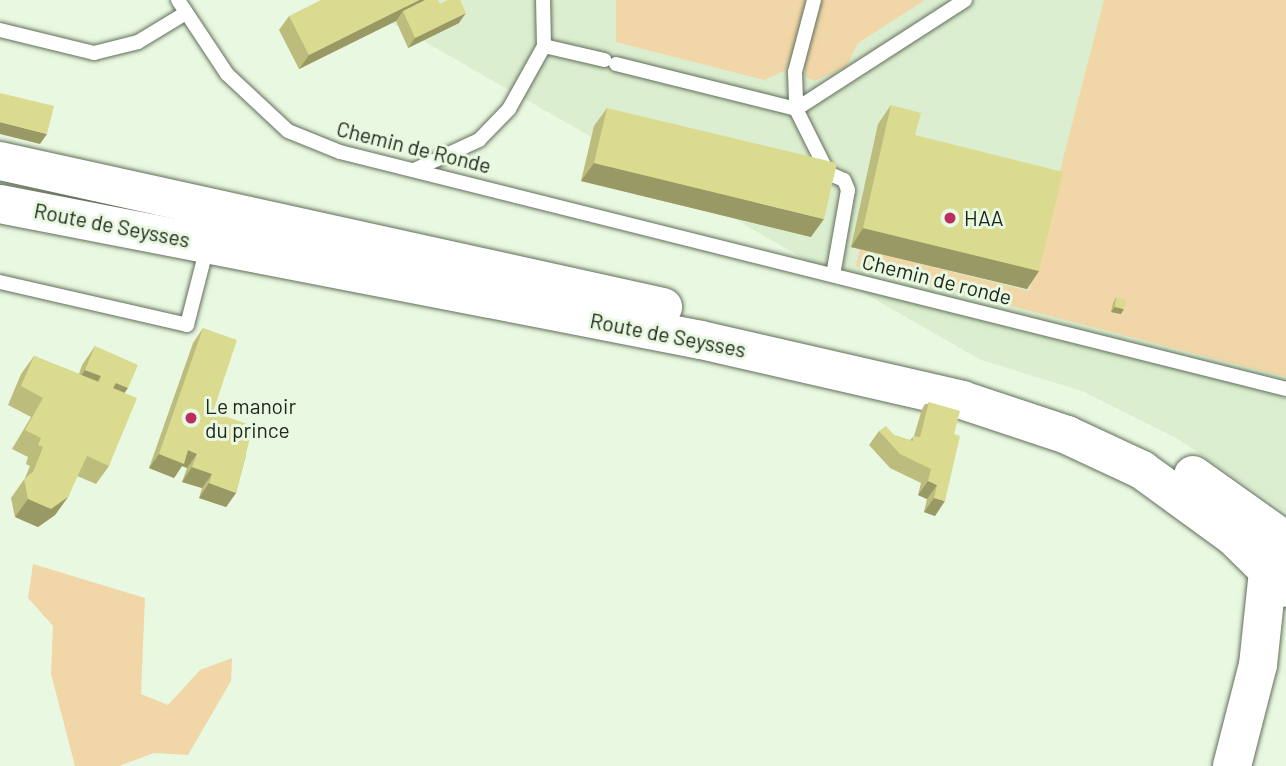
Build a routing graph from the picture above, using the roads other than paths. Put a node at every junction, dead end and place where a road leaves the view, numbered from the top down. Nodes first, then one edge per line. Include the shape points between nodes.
1 (543, 0) edge
2 (814, 0) edge
3 (965, 0) edge
4 (181, 7) edge
5 (0, 30) edge
6 (544, 46) junction
7 (796, 109) junction
8 (4, 163) edge
9 (414, 170) junction
10 (0, 204) edge
11 (577, 210) joint
12 (208, 244) junction
13 (833, 275) junction
14 (0, 282) edge
15 (1286, 389) edge
16 (1281, 560) edge
17 (1286, 635) edge
18 (1258, 665) junction
19 (1232, 766) edge

1 - 6 lane
2 - 7 lane via 795,72
3 - 7 lane
4 - 5 lane via 138,42 94,53
4 - 9 lane, Chemin de Ronde via 227,74 288,131 340,152
6 - 7 lane
6 - 9 lane via 509,109 479,140
7 - 13 lane via 828,173 844,180 848,190
8 - 16 main road, Route de Seysses via 982,379 1095,421 1200,479
9 - 11 lane, Chemin de Ronde
10 - 12 main road, Route de Seysses
11 - 13 lane, Chemin de ronde
12 - 14 lane via 187,325
12 - 16 main road, Route de Seysses via 715,343 873,377 1017,416 1142,470
13 - 15 lane, Chemin de ronde
16 - 18 main road
17 - 18 main road
18 - 19 main road

